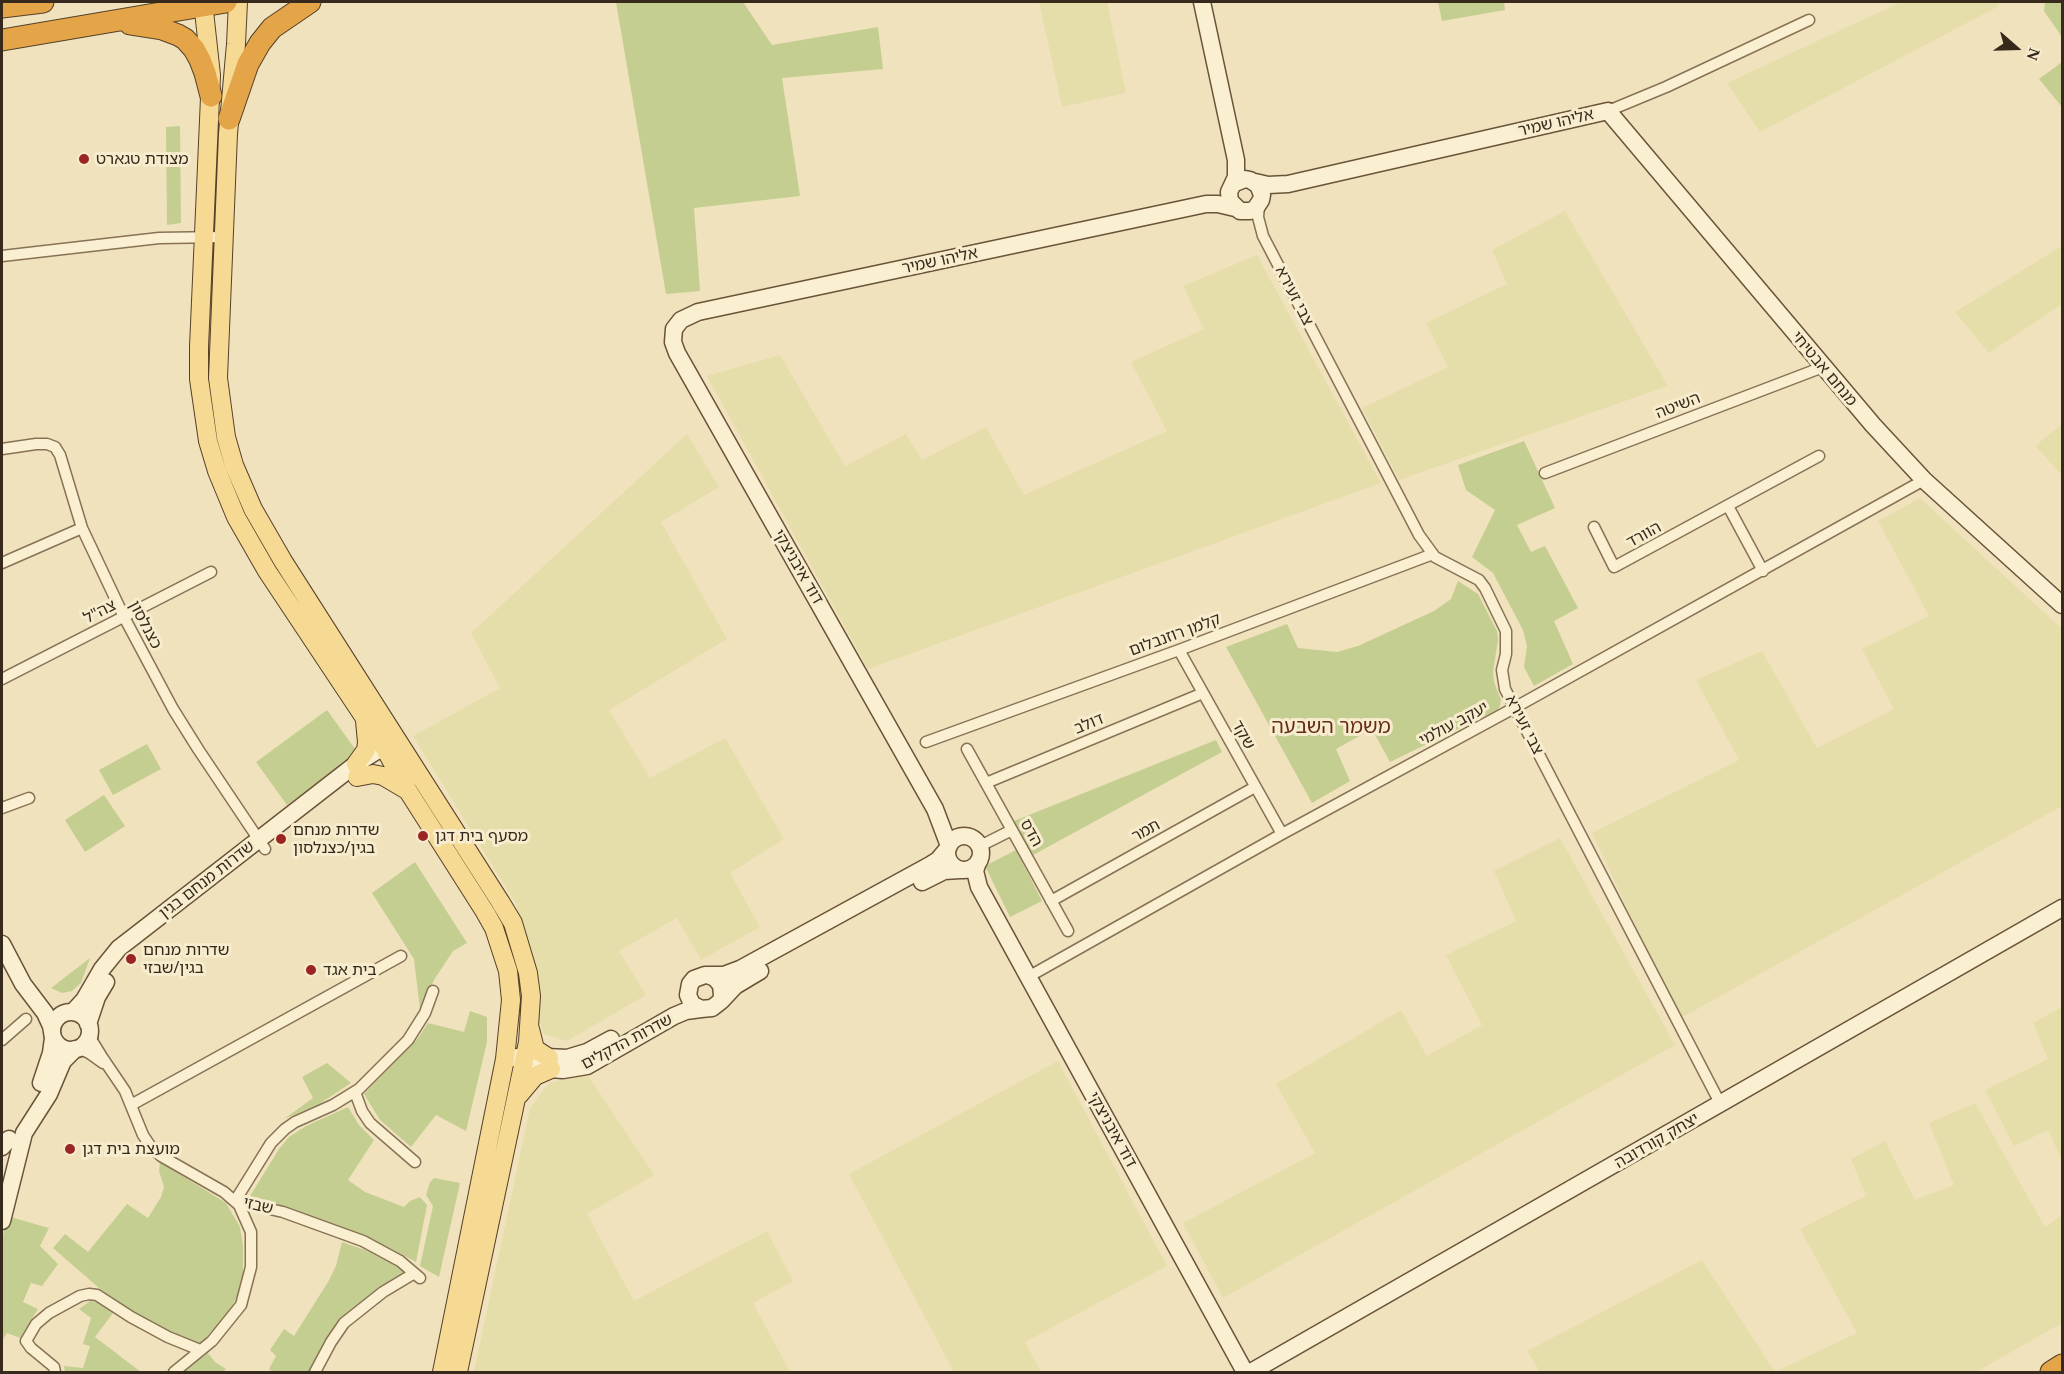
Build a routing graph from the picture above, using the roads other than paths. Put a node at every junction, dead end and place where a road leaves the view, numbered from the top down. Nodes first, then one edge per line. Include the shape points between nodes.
1 (43, 2) edge
2 (226, 2) edge
3 (238, 2) edge
4 (310, 2) edge
5 (1202, 2) edge
6 (204, 3) edge
7 (2, 7) edge
8 (1809, 20) dead end
9 (105, 23) junction
10 (2, 40) edge
11 (211, 96) junction
12 (1608, 111) junction
13 (229, 118) junction
14 (1243, 183) junction
15 (1288, 184) junction
16 (1260, 202) junction
17 (1206, 204) junction
18 (1238, 210) junction
19 (1263, 236) junction
20 (204, 237) junction
21 (223, 237) junction
22 (2, 256) edge
23 (678, 323) joint
24 (1822, 368) junction
25 (2, 449) edge
26 (1819, 456) dead end
27 (1545, 473) dead end
28 (1924, 480) junction
29 (1728, 506) junction
30 (1594, 527) dead end
31 (82, 528) junction
32 (1432, 554) junction
33 (2, 563) edge
34 (1763, 571) junction
35 (211, 572) dead end
36 (2062, 605) edge
37 (124, 617) junction
38 (1179, 650) junction
39 (2, 679) edge
40 (1203, 693) junction
41 (1515, 708) junction
42 (365, 721) junction
43 (926, 742) dead end
44 (390, 749) junction
45 (967, 749) dead end
46 (357, 771) junction
47 (986, 783) junction
48 (1255, 787) junction
49 (408, 791) junction
50 (29, 798) dead end
51 (2, 808) edge
52 (935, 809) junction
53 (1012, 830) junction
54 (1282, 834) junction
55 (965, 836) junction
56 (262, 844) junction
57 (948, 847) junction
58 (979, 854) junction
59 (961, 870) junction
60 (979, 887) junction
61 (1051, 901) junction
62 (2062, 908) edge
63 (1068, 931) dead end
64 (2, 945) edge
65 (401, 956) dead end
66 (710, 976) junction
67 (1028, 977) junction
68 (688, 989) junction
69 (433, 991) dead end
70 (30, 994) junction
71 (721, 1001) junction
72 (701, 1009) junction
73 (71, 1012) junction
74 (26, 1019) dead end
75 (530, 1025) junction
76 (89, 1028) junction
77 (52, 1035) junction
78 (2, 1040) edge
79 (76, 1049) junction
80 (505, 1059) junction
81 (524, 1061) junction
82 (550, 1063) junction
83 (108, 1067) junction
84 (355, 1092) junction
85 (516, 1099) junction
86 (131, 1105) junction
87 (1721, 1105) junction
88 (5, 1143) edge
89 (415, 1162) dead end
90 (4, 1171) edge
91 (235, 1201) junction
92 (2, 1221) edge
93 (200, 1350) junction
94 (2062, 1365) edge
95 (55, 1372) edge
96 (174, 1372) edge
97 (315, 1372) edge
98 (441, 1372) edge
99 (458, 1372) edge
100 (1245, 1372) edge
101 (1251, 1372) edge
102 (2051, 1372) edge

1 - 7 highway
2 - 6 highway
3 - 13 main road
4 - 13 highway via 272,28 260,43 248,64
5 - 14 street
6 - 9 highway
6 - 11 main road
8 - 12 street, אליהו שמיר
9 - 10 highway
9 - 11 highway via 162,29 185,39 200,60
11 - 20 main road
12 - 15 street, אליהו שמיר
12 - 24 street, מנחם אבטיחי
13 - 21 main road
14 - 15 street, אליהו שמיר
14 - 16 street via 1261,190
14 - 17 street, אליהו שמיר
14 - 18 street via 1230,201
15 - 16 street, אליהו שמיר
16 - 18 street via 1250,211
16 - 19 street, צבי זעירא via 1258,217
17 - 18 street, אליהו שמיר
17 - 23 street, אליהו שמיר via 698,312
18 - 19 street, צבי זעירא
19 - 32 street, צבי זעירא via 1419,536
20 - 21 street
20 - 22 street via 159,238
20 - 42 main road via 199,379 208,441 217,471 251,544
21 - 44 main road via 218,378 234,465 267,535
23 - 52 street, דוד איבניצקי via 672,335 676,353
24 - 27 street, השיטה
24 - 28 street, מנחם אבטיחי
25 - 31 street, כצנלסון via 36,444 55,447
26 - 29 street, הוורד
28 - 34 street, יעקב עולמי
28 - 36 street, מנחם אבטיחי
29 - 30 street, הוורד via 1614,567
29 - 34 street
31 - 33 street
31 - 37 street, כצנלסון
32 - 38 street, קלמן רוזנבלום
32 - 41 street, צבי זעירא via 1479,580 1485,588 1506,631 1502,670
34 - 41 street, יעקב עולמי
35 - 37 street, צה"ל
37 - 39 street, צה"ל
37 - 56 street, כצנלסון via 180,719
38 - 40 street, שקד
38 - 43 street, קלמן רוזנבלום
40 - 47 street, דולב
40 - 48 street, שקד
41 - 54 street, יעקב עולמי
41 - 87 street, צבי זעירא
42 - 44 main road
42 - 46 main road via 366,750
44 - 46 street, שדרות מנחם בגין
44 - 49 main road
44 - 75 main road via 513,923 528,973
45 - 47 street, הדס
46 - 49 main road via 391,779
46 - 56 street, שדרות מנחם בגין
47 - 53 street, הדס
48 - 54 street, שקד
48 - 61 street, תמר
49 - 80 main road via 485,912 502,950 511,1000
50 - 51 street
52 - 55 street, דוד איבניצקי
52 - 57 street, דוד איבניצקי
53 - 58 street
53 - 61 street, הדס
54 - 67 street, יעקב עולמי
55 - 57 street
55 - 58 street via 973,838
56 - 73 street, שדרות מנחם בגין via 119,948 84,1000
56 - 76 street, שדרות מנחם בגין via 127,956 103,987
57 - 59 street via 949,862
57 - 66 street via 930,865 740,969
58 - 59 street via 970,869
58 - 60 street, דוד איבניצקי via 975,871
59 - 60 street, דוד איבניצקי
59 - 71 street via 936,874 746,978
60 - 67 street, דוד איבניצקי
61 - 63 street, הדס
62 - 87 street, יצחק קורדובה
64 - 70 street
65 - 86 street
66 - 68 street via 699,976
66 - 71 street via 721,985
67 - 100 street, דוד איבניצקי
68 - 72 street via 689,999
68 - 82 street, שדרות הדקלים via 675,1003 596,1048
69 - 84 street via 408,1040
70 - 73 street via 56,1009
70 - 77 street via 45,1013
71 - 72 street via 712,1008
72 - 82 street, שדרות הדקלים via 674,1016 587,1066 576,1069
73 - 76 street via 80,1015
73 - 77 street via 54,1021
74 - 78 street
75 - 81 main road
75 - 82 main road via 535,1048
76 - 79 street via 86,1042
76 - 83 street, שבזי via 91,1039
77 - 79 street via 62,1048
77 - 88 street via 51,1053 38,1089
79 - 83 street, שבזי
79 - 90 street via 63,1061 49,1094
80 - 81 street, שדרות הדקלים
80 - 98 main road
81 - 82 street, שדרות הדקלים
81 - 85 main road
82 - 85 main road
83 - 86 street, שבזי
84 - 89 street via 370,1123
84 - 91 street via 285,1129 271,1143
85 - 99 main road
86 - 91 street, שבזי via 151,1148
87 - 101 street, יצחק קורדובה
88 - 90 street
90 - 92 street
91 - 93 street via 251,1232 246,1291 228,1323
91 - 97 street, שבזי via 283,1212 363,1242 400,1261 416,1276 376,1297 344,1323
93 - 95 street via 159,1333 97,1295 89,1294 49,1313 36,1324 26,1341
93 - 96 street
94 - 102 highway

